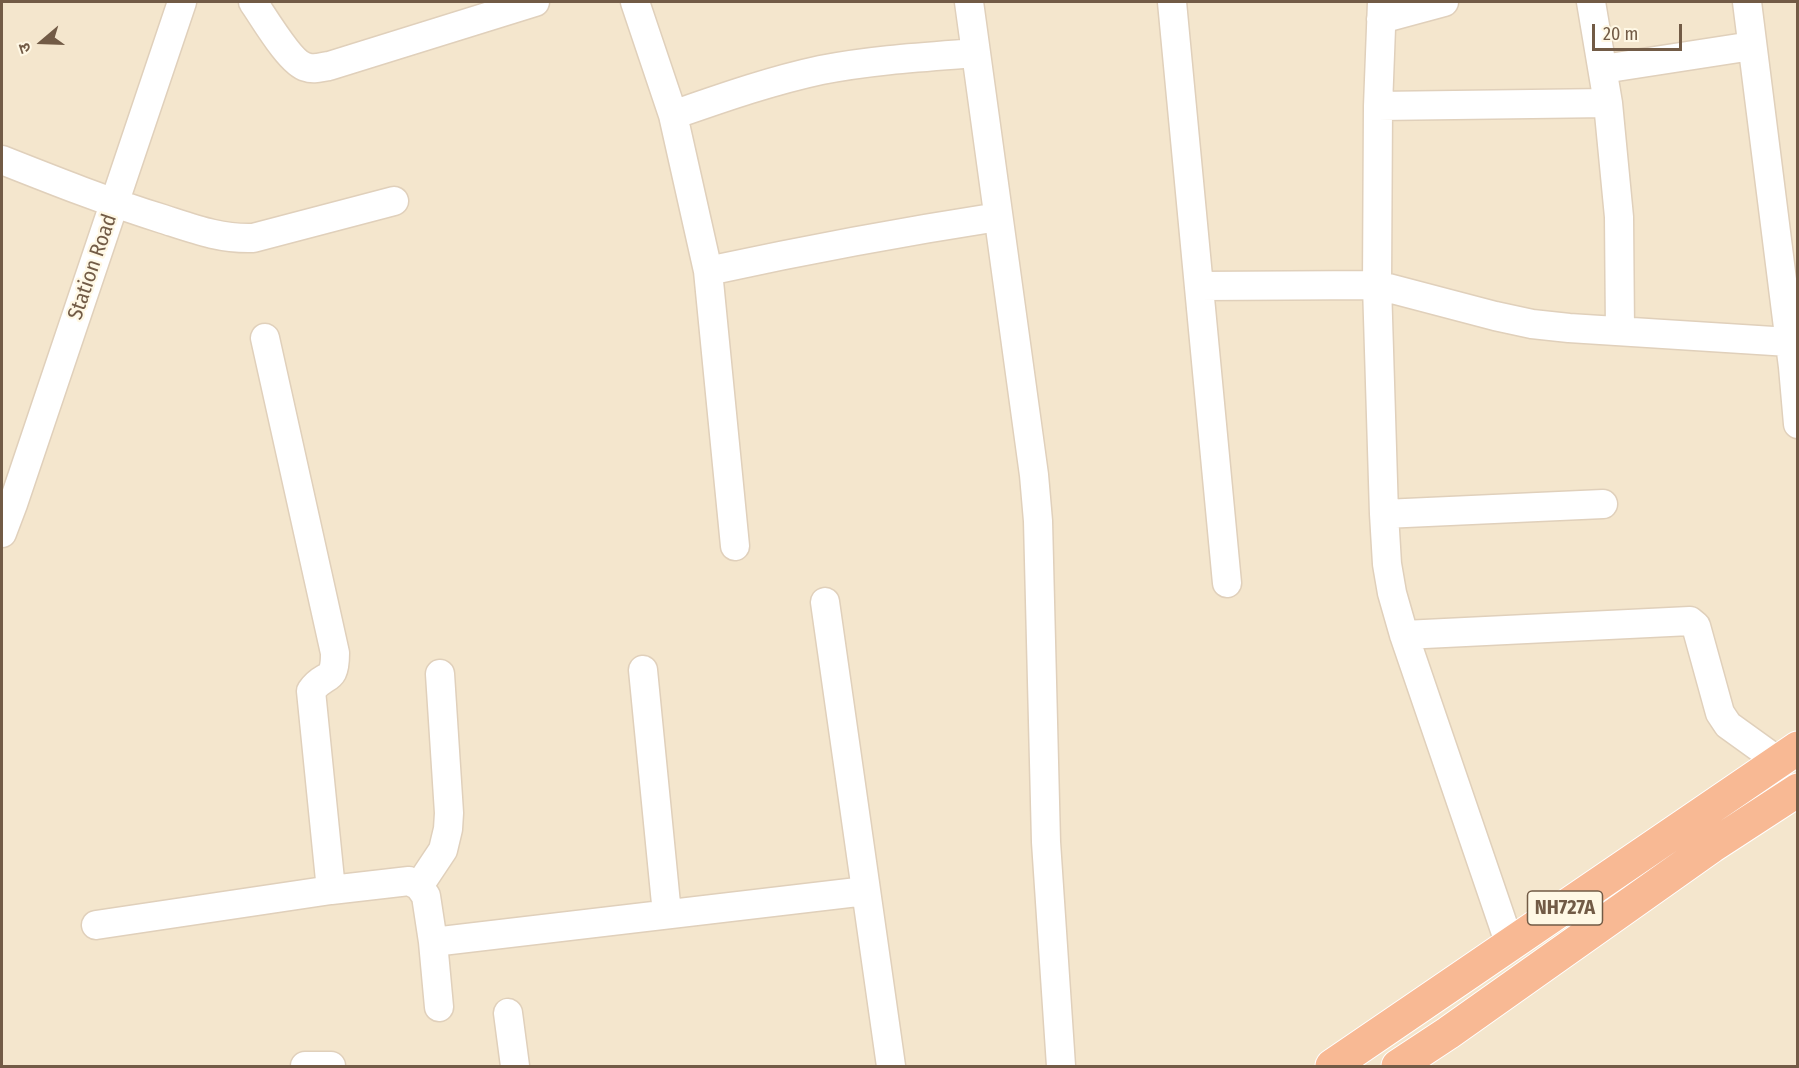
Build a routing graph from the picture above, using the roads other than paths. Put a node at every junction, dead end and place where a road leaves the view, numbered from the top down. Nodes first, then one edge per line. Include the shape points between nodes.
1 (182, 2) edge
2 (253, 2) edge
3 (535, 2) edge
4 (635, 2) edge
5 (969, 2) edge
6 (1172, 2) edge
7 (1444, 2) edge
8 (1591, 2) edge
9 (1752, 2) edge
10 (1381, 10) edge
11 (1752, 46) junction
12 (976, 53) junction
13 (1603, 69) junction
14 (1608, 103) junction
15 (1378, 106) junction
16 (673, 116) junction
17 (2, 160) edge
18 (394, 201) dead end
19 (114, 204) junction
20 (998, 217) junction
21 (708, 271) junction
22 (1377, 285) junction
23 (1199, 286) junction
24 (1791, 325) edge
25 (1620, 331) junction
26 (265, 338) dead end
27 (1797, 424) edge
28 (1603, 504) dead end
29 (1384, 514) junction
30 (2, 533) edge
31 (735, 546) dead end
32 (1227, 583) dead end
33 (825, 602) dead end
34 (1404, 635) junction
35 (643, 670) dead end
36 (440, 674) dead end
37 (1788, 755) edge
38 (1797, 790) edge
39 (420, 886) junction
40 (331, 890) junction
41 (866, 891) junction
42 (667, 914) junction
43 (96, 925) dead end
44 (433, 942) junction
45 (1510, 945) junction
46 (439, 1007) dead end
47 (508, 1013) dead end
48 (507, 1066) edge
49 (515, 1066) edge
50 (891, 1066) edge
51 (1062, 1066) edge
52 (1332, 1066) edge
53 (1398, 1066) edge

1 - 19 street, Station Road
2 - 3 street via 291,57 303,67 313,69
4 - 16 street
5 - 12 street
6 - 23 street
7 - 10 street
8 - 13 street
9 - 11 street
10 - 15 street
11 - 13 street
11 - 24 street
12 - 16 street via 898,58 822,70 746,89
12 - 20 street
13 - 14 street
14 - 15 street
14 - 25 street via 1619,217
15 - 22 street
16 - 21 street
17 - 19 street
18 - 19 street via 253,238 214,235
19 - 30 street, Station Road
20 - 21 street via 803,250
20 - 51 street via 1038,521 1046,842
21 - 31 street
22 - 23 street
22 - 25 street via 1522,322
22 - 29 street
23 - 32 street
24 - 25 street
24 - 27 street
26 - 40 street via 335,653 331,675 311,691
28 - 29 street
29 - 34 street via 1387,564
33 - 41 street
34 - 37 street via 1690,621 1696,626 1720,712 1728,724
34 - 45 street
35 - 42 street
36 - 39 street via 448,829 443,850
37 - 45 highway, NH727A
38 - 53 highway, NH727A
39 - 40 street via 409,881
39 - 44 street via 426,896
40 - 43 street
41 - 42 street
41 - 50 street
42 - 44 street
44 - 46 street
45 - 52 highway, NH727A
47 - 49 street
48 - 49 street

